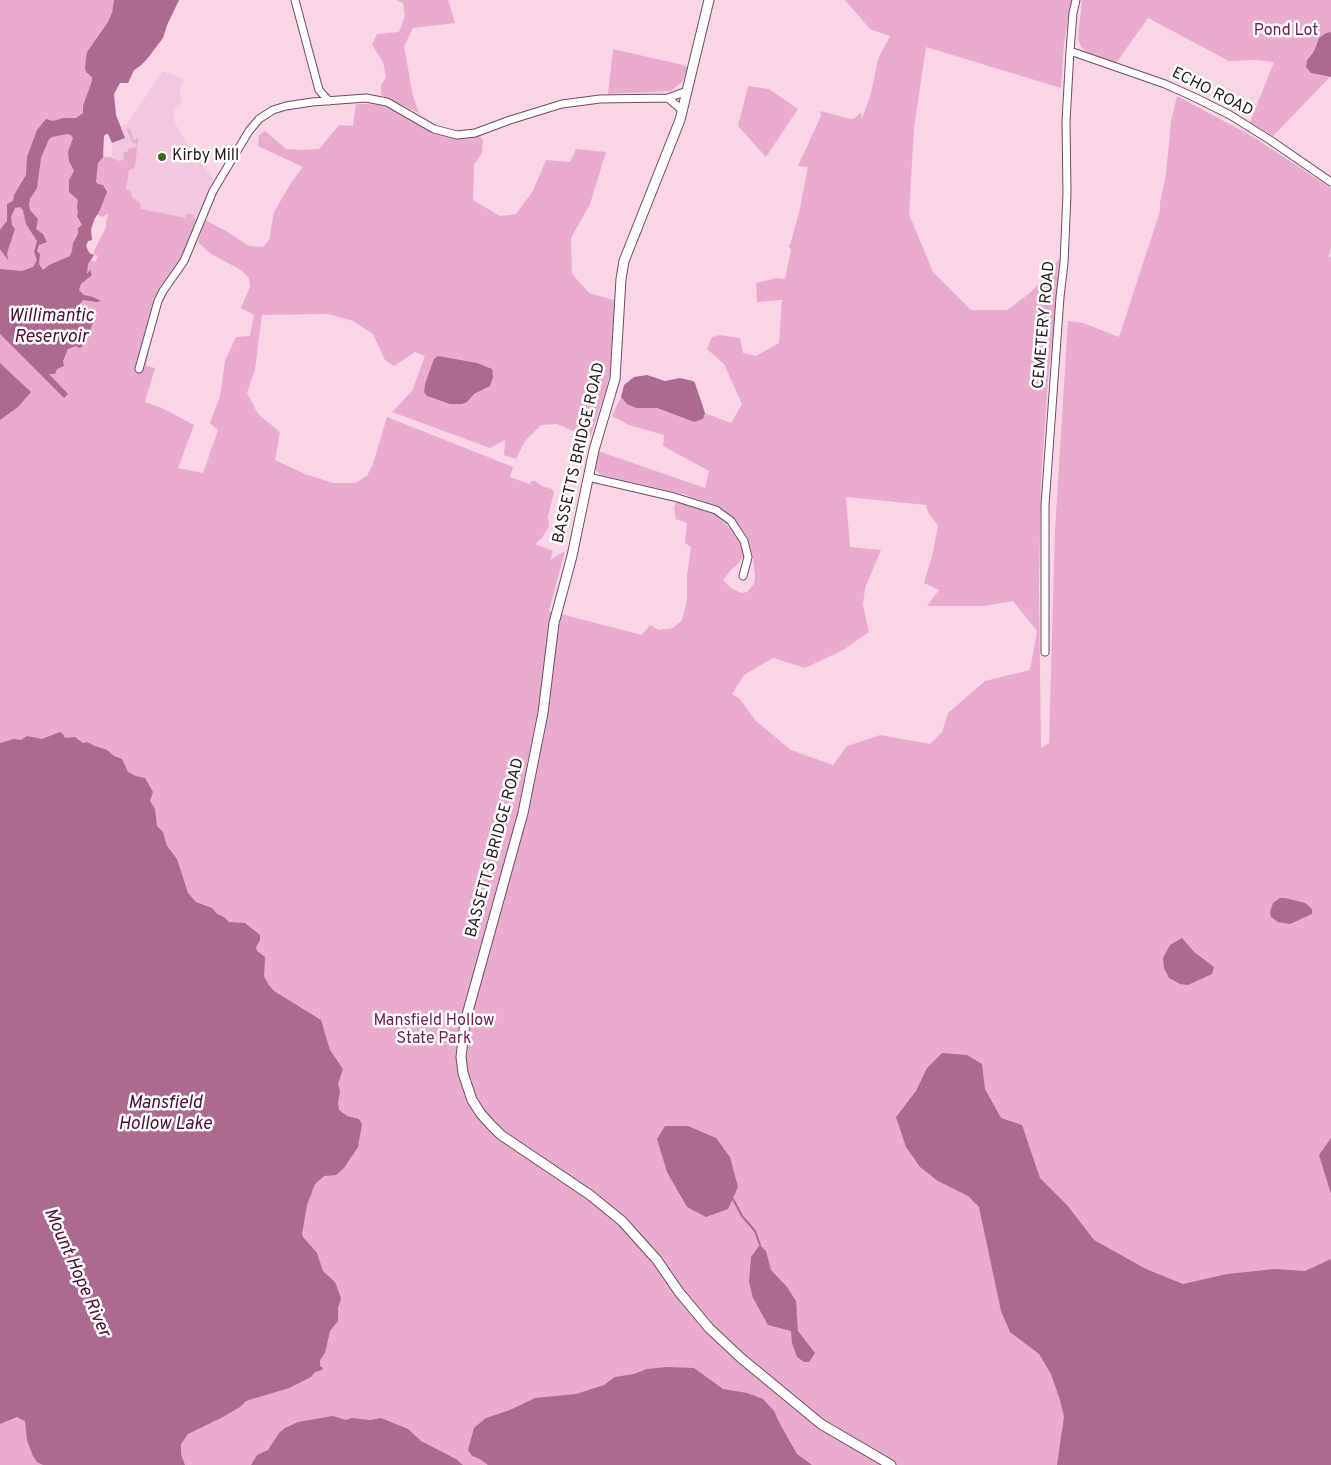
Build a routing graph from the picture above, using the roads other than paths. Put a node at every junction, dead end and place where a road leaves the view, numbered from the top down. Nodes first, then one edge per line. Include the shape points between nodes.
1 (295, 0) edge
2 (709, 0) edge
3 (1076, 0) edge
4 (1070, 51) junction
5 (319, 90) junction
6 (687, 91) junction
7 (668, 98) junction
8 (329, 101) junction
9 (312, 102) junction
10 (682, 110) junction
11 (1331, 182) edge
12 (139, 369) dead end
13 (588, 477) junction
14 (743, 576) dead end
15 (1045, 652) dead end
16 (892, 1465) edge

1 - 5 street
2 - 6 street, BASSETTS BRIDGE ROAD
3 - 4 street, CEMETERY ROAD
4 - 11 street, ECHO ROAD via 1165,84 1230,115
4 - 15 street, CEMETERY ROAD via 1064,264 1046,505
5 - 8 street
5 - 9 street
6 - 7 street
6 - 10 street, BASSETTS BRIDGE ROAD
7 - 8 street via 600,99 562,104 475,133 457,135 434,130 387,102 366,98
7 - 10 street
8 - 9 street
9 - 12 street via 273,110 249,131 210,197 184,261 159,299
10 - 13 street, BASSETTS BRIDGE ROAD via 624,260 615,379
13 - 14 street via 672,496 716,510 731,521 744,541 748,557
13 - 16 street, BASSETTS BRIDGE ROAD via 554,623 542,720 523,813 465,1022 461,1057 466,1087 481,1114 501,1134 590,1195 630,1228 709,1328 741,1358 821,1424

